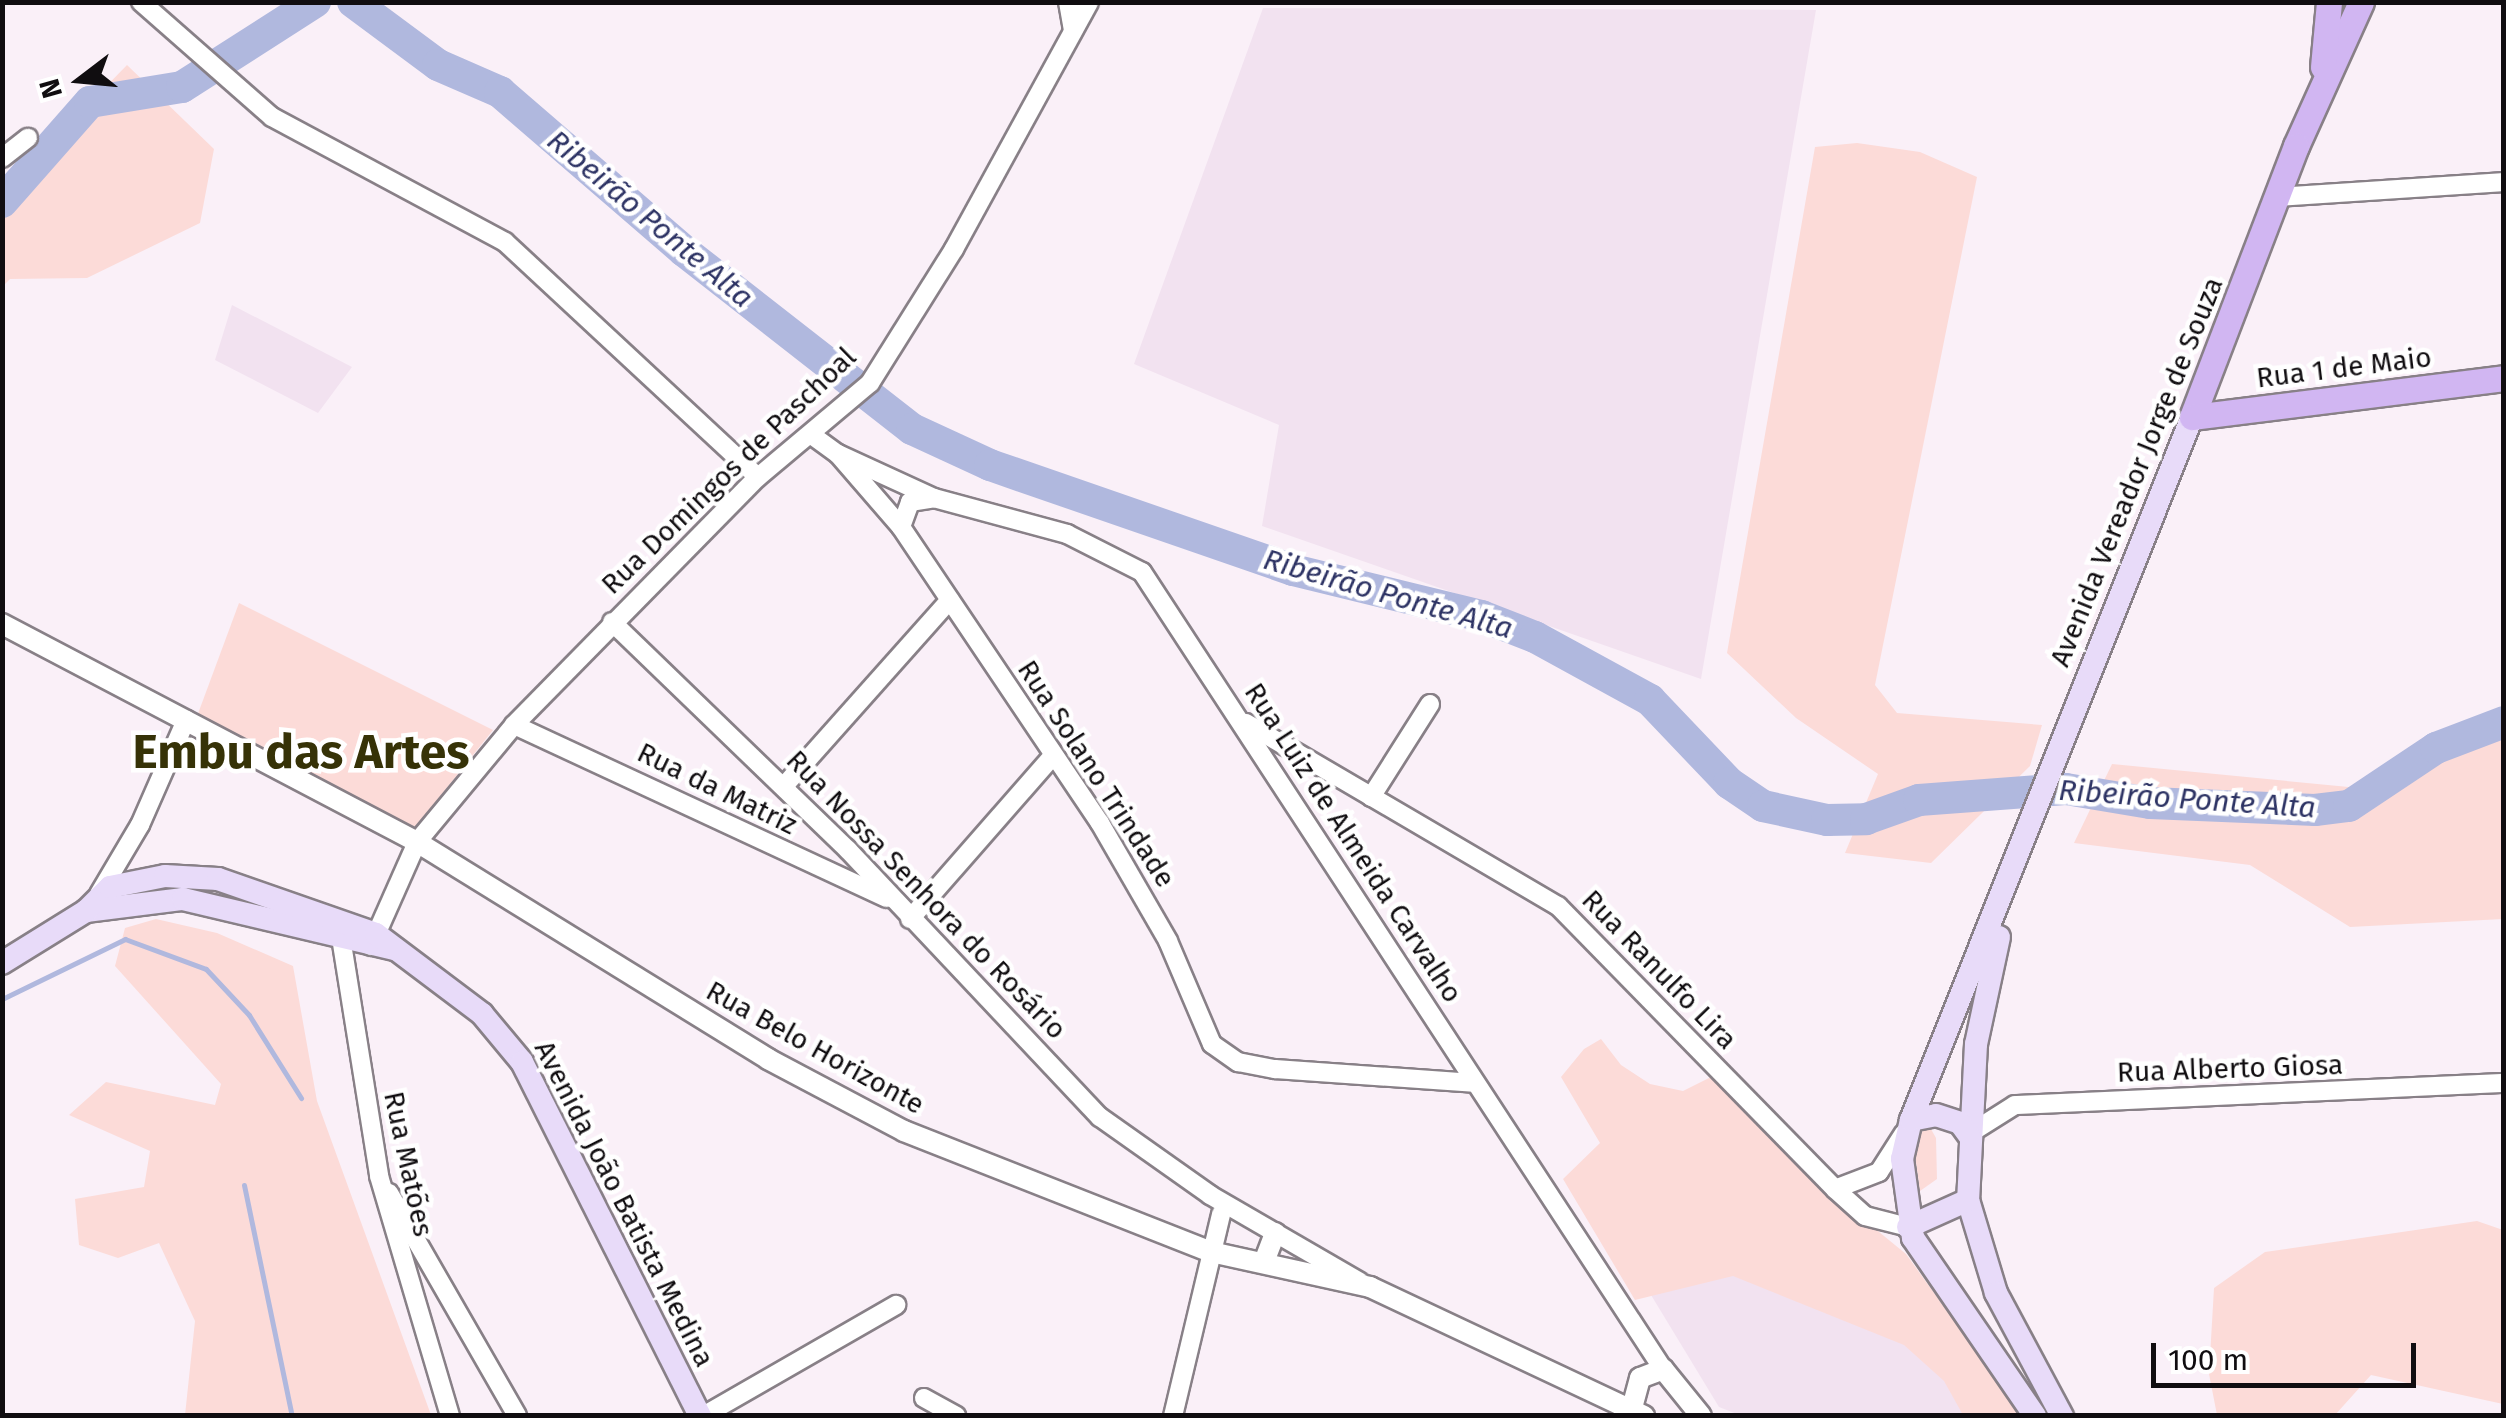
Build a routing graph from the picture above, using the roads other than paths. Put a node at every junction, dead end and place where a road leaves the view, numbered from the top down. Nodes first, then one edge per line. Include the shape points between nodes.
1 (141, 2) edge
2 (1068, 2) edge
3 (1090, 2) edge
4 (2329, 2) edge
5 (2361, 2) edge
6 (1073, 31) junction
7 (2321, 87) junction
8 (28, 138) dead end
9 (2, 158) edge
10 (2504, 182) edge
11 (2278, 197) junction
12 (2208, 378) junction
13 (2504, 378) edge
14 (2238, 412) junction
15 (2192, 417) junction
16 (813, 436) junction
17 (838, 454) junction
18 (758, 476) junction
19 (934, 498) junction
20 (901, 527) junction
21 (950, 600) junction
22 (612, 622) junction
23 (2, 624) edge
24 (1430, 704) dead end
25 (186, 720) junction
26 (1242, 720) junction
27 (514, 725) junction
28 (1051, 758) junction
29 (784, 786) junction
30 (1371, 797) junction
31 (418, 842) junction
32 (2012, 880) junction
33 (896, 902) junction
34 (92, 903) junction
35 (910, 918) junction
36 (369, 935) junction
37 (2, 963) edge
38 (2504, 1082) edge
39 (1474, 1083) junction
40 (1911, 1120) junction
41 (1968, 1134) junction
42 (379, 1176) junction
43 (1835, 1190) junction
44 (1210, 1195) junction
45 (1968, 1200) junction
46 (1242, 1212) junction
47 (1221, 1214) junction
48 (1908, 1227) junction
49 (1275, 1233) junction
50 (1211, 1252) junction
51 (1264, 1262) junction
52 (1370, 1287) junction
53 (896, 1306) dead end
54 (1663, 1368) junction
55 (924, 1398) dead end
56 (1689, 1411) edge
57 (1638, 1412) edge
58 (450, 1416) edge
59 (517, 1416) edge
60 (702, 1416) edge
61 (956, 1416) edge
62 (1172, 1416) edge
63 (2034, 1416) edge
64 (2062, 1416) edge

1 - 18 street via 244,94 314,143 504,242
2 - 6 street
3 - 6 street, Rua Domingos de Paschoal
4 - 7 main road, Avenida Vereador Jorge de Souza
5 - 7 main road, Avenida Vereador Jorge de Souza
6 - 16 street, Rua Domingos de Paschoal via 954,249 870,383
7 - 11 main road, Avenida Vereador Jorge de Souza
8 - 9 street
10 - 11 street
11 - 12 main road, Avenida Vereador Jorge de Souza
12 - 14 main road via 2222,402
12 - 15 main road, Avenida Vereador Jorge de Souza
13 - 14 main road, Rua 1 de Maio
14 - 15 main road, Rua 1 de Maio
15 - 32 main road, Avenida Vereador Jorge de Souza
16 - 17 street, Rua Solano Trindade
16 - 18 street, Rua Domingos de Paschoal
17 - 19 street, Rua Luiz de Almeida Carvalho
17 - 20 street, Rua Solano Trindade
18 - 22 street, Rua Domingos de Paschoal
19 - 20 street via 910,502
19 - 26 street, Rua Luiz de Almeida Carvalho via 1067,534 1142,572
20 - 21 street, Rua Solano Trindade
21 - 28 street, Rua Solano Trindade
21 - 29 street
22 - 27 street, Rua Domingos de Paschoal
22 - 29 street, Rua Nossa Senhora do Rosário
23 - 25 street, Rua Belo Horizonte
24 - 30 street
25 - 31 street, Rua Belo Horizonte
25 - 34 street via 140,825
26 - 30 street, Rua Ranulfo Lira
26 - 39 street, Rua Luiz de Almeida Carvalho
27 - 31 street, Rua Domingos de Paschoal
27 - 33 street, Rua da Matriz
28 - 35 street
28 - 39 street, Rua Solano Trindade via 1137,883 1212,1044 1238,1062 1275,1069
29 - 33 street, Rua Nossa Senhora do Rosário
30 - 43 street, Rua Ranulfo Lira via 1558,906
31 - 36 street, Rua Domingos de Paschoal
31 - 50 street, Rua Belo Horizonte via 768,1058 904,1130
32 - 40 main road, Avenida Vereador Jorge de Souza
32 - 41 main road, Avenida Vereador Jorge de Souza via 1976,1044
33 - 35 street, Rua Nossa Senhora do Rosário
34 - 36 main road, Avenida João Batista Medina via 130,882 191,875
34 - 37 main road, Avenida João Batista Medina
35 - 44 street, Rua Nossa Senhora do Rosário via 1100,1117
36 - 42 street, Rua Matões
36 - 60 main road, Avenida João Batista Medina via 482,1014 522,1062
38 - 41 street, Rua Alberto Giosa via 2015,1105
39 - 54 street, Rua Luiz de Almeida Carvalho
40 - 41 main road via 1936,1116 1960,1123
40 - 43 street, Avenida Vereador Jorge de Souza via 1879,1172
40 - 48 main road, Avenida Vereador Jorge de Souza via 1902,1159
41 - 45 main road, Avenida Vereador Jorge de Souza
42 - 58 street, Rua Matões
42 - 59 street
43 - 48 street, Rua Ranulfo Lira via 1865,1216
44 - 46 street, Rua Nossa Senhora do Rosário
44 - 47 street, Rua Nossa Senhora do Rosário
45 - 48 main road
45 - 64 main road, Avenida Vereador Jorge de Souza via 1996,1293
46 - 47 street
46 - 49 street, Rua Nossa Senhora do Rosário
47 - 50 street
48 - 63 main road, Avenida Vereador Jorge de Souza
49 - 51 street
49 - 52 street, Rua Nossa Senhora do Rosário
50 - 51 street, Rua Belo Horizonte
50 - 62 street
51 - 52 street, Rua Belo Horizonte
52 - 57 street, Rua Belo Horizonte
53 - 60 street
54 - 56 street, Rua Luiz de Almeida Carvalho
54 - 57 street via 1640,1378
55 - 61 street

